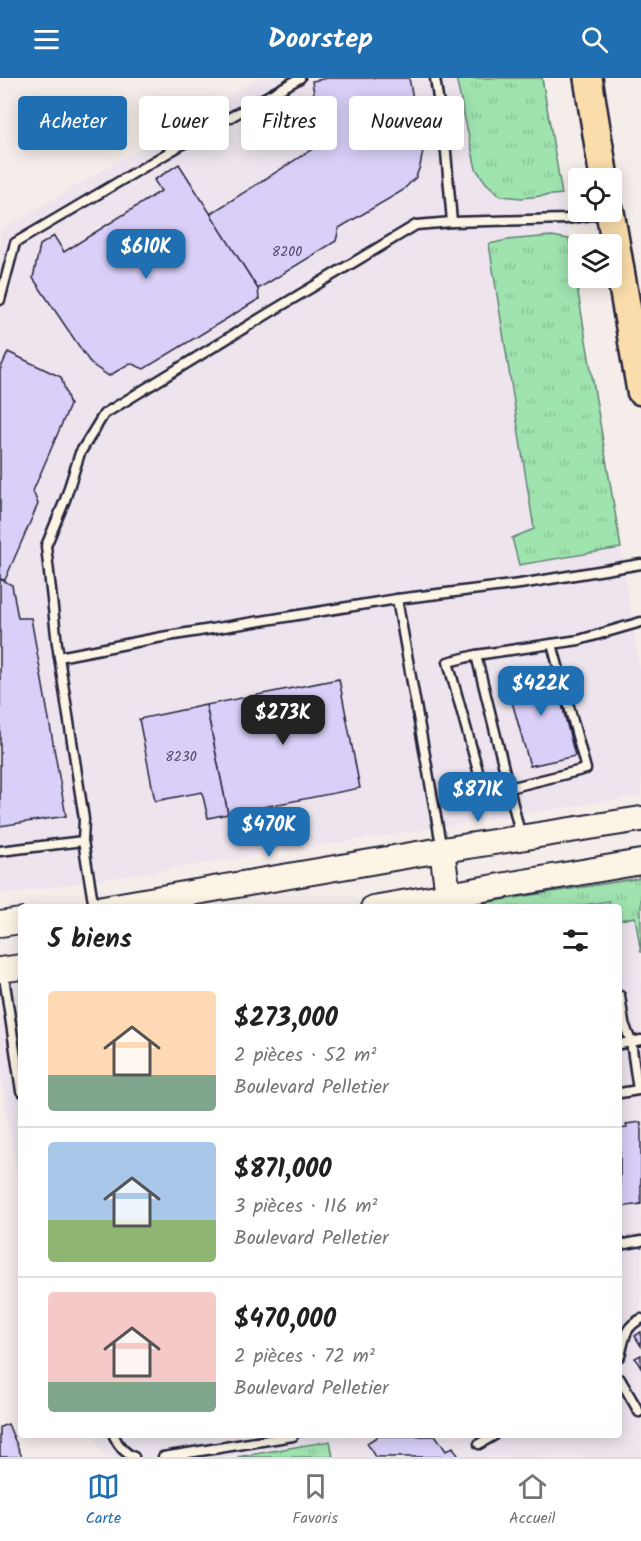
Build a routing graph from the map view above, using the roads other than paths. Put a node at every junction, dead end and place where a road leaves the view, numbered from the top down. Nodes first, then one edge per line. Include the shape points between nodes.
1 (300, 78) edge
2 (435, 78) edge
3 (588, 78) edge
4 (602, 168) edge
5 (568, 219) edge
6 (452, 222) junction
7 (612, 222) edge
8 (0, 300) edge
9 (641, 391) edge
10 (641, 564) edge
11 (397, 599) junction
12 (641, 622) edge
13 (552, 644) junction
14 (476, 655) junction
15 (59, 657) junction
16 (509, 788) junction
17 (641, 819) edge
18 (521, 838) junction
19 (83, 841) junction
20 (442, 850) junction
21 (0, 851) edge
22 (641, 862) edge
23 (449, 901) edge
24 (93, 904) edge
25 (126, 904) edge
26 (416, 904) edge
27 (18, 921) edge
28 (0, 924) edge
29 (8, 969) edge
30 (622, 1010) edge
31 (17, 1035) edge
32 (641, 1040) edge
33 (631, 1042) junction
34 (622, 1044) edge
35 (622, 1093) edge
36 (641, 1241) edge
37 (622, 1245) edge
38 (641, 1319) edge
39 (622, 1345) edge
40 (622, 1382) edge
41 (639, 1412) dead end
42 (115, 1438) edge
43 (281, 1438) edge
44 (490, 1438) edge
45 (479, 1444) dead end
46 (134, 1457) edge
47 (164, 1457) edge

1 - 8 lane via 15,243
2 - 6 lane
3 - 4 main road
5 - 6 lane
6 - 15 lane via 416,225 104,414 80,453 46,546
7 - 9 main road
10 - 11 lane
11 - 15 lane
11 - 20 lane
12 - 13 lane
13 - 14 lane
13 - 16 lane via 586,769
14 - 16 lane
14 - 16 lane via 448,662 483,789
15 - 19 lane via 84,819
16 - 18 lane
17 - 18 street
18 - 20 street
19 - 21 lane
19 - 24 lane
20 - 23 street
20 - 25 street
22 - 23 street
23 - 26 street
27 - 28 street
29 - 31 lane
30 - 33 lane
32 - 33 lane
33 - 34 lane
33 - 35 lane via 638,1090
36 - 37 lane
38 - 39 lane via 624,1334
40 - 41 lane
42 - 46 lane
43 - 47 lane
44 - 45 lane

